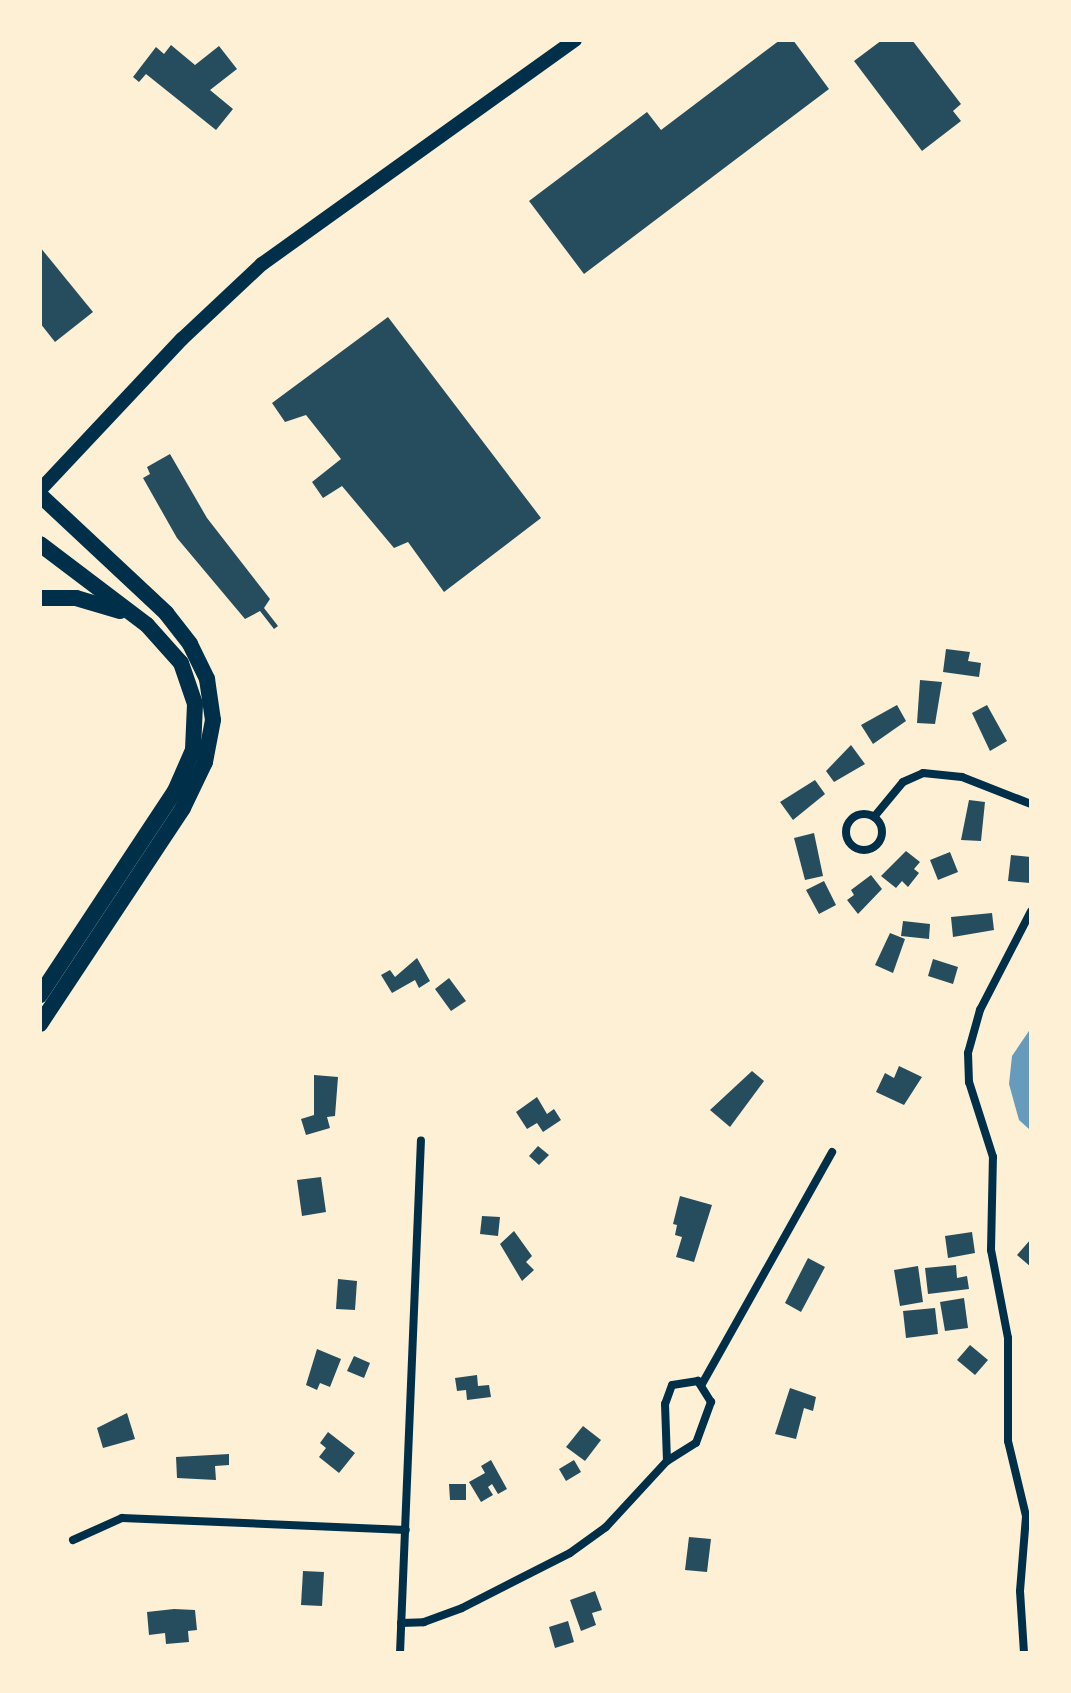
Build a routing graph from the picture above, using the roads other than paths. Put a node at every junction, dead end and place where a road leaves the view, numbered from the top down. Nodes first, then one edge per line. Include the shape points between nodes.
1 (575, 40) edge
2 (40, 492) edge
3 (40, 544) edge
4 (40, 598) edge
5 (147, 625) junction
6 (1031, 804) edge
7 (874, 817) junction
8 (1031, 911) edge
9 (40, 995) edge
10 (40, 1024) edge
11 (421, 1140) dead end
12 (832, 1152) dead end
13 (702, 1384) junction
14 (667, 1461) junction
15 (406, 1530) junction
16 (73, 1540) dead end
17 (401, 1623) junction
18 (400, 1653) edge
19 (1024, 1653) edge

1 - 2 main road via 262,264 182,339
2 - 10 highway via 166,613 190,644 207,679 213,720 205,762 183,808
3 - 5 highway
4 - 5 highway via 76,598 110,606
5 - 9 highway via 181,663 195,704 193,750 175,791
6 - 7 street via 962,777 923,773 903,782
7 - 7 street via 882,831 878,843 856,848 848,839 849,822 858,815
8 - 19 street via 980,1010 968,1053 969,1082 993,1157 991,1250 1008,1338 1008,1441 1026,1516 1020,1591
11 - 15 street
12 - 13 street
13 - 14 street via 711,1402 708,1420 696,1443
13 - 14 street via 688,1379 672,1385 665,1404
14 - 17 street via 606,1527 570,1553 462,1608 424,1622
15 - 16 street via 122,1518
15 - 17 street
17 - 18 street

